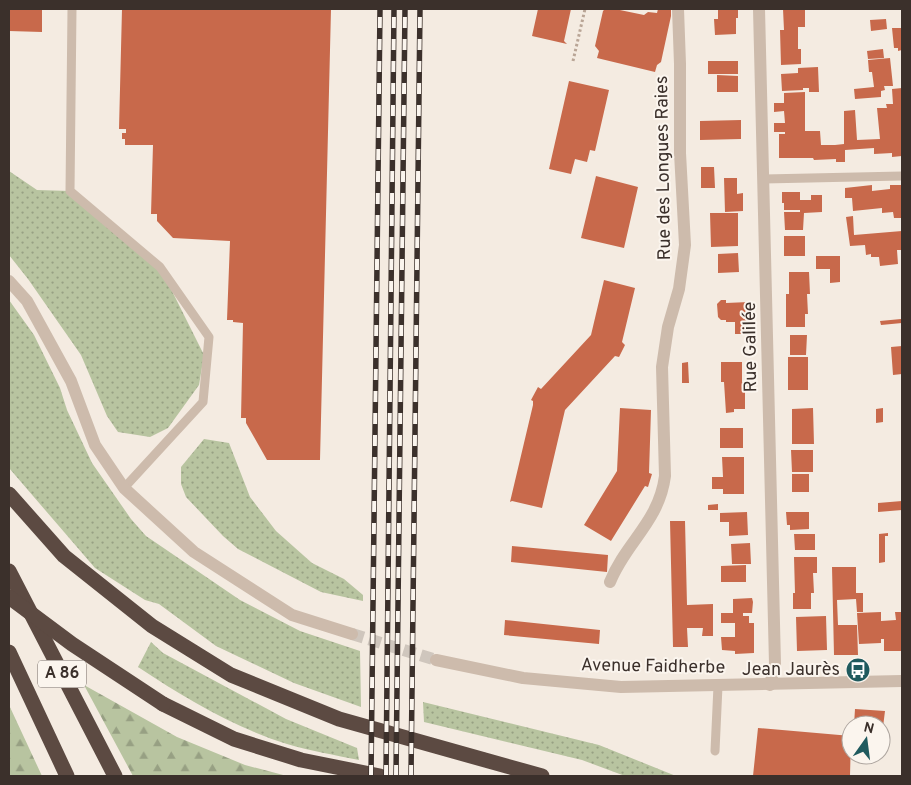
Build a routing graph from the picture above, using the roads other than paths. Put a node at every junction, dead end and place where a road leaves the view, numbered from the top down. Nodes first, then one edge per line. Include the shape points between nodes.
1 (72, 9) edge
2 (678, 9) edge
3 (759, 9) edge
4 (902, 176) edge
5 (764, 179) junction
6 (9, 281) edge
7 (124, 488) junction
8 (9, 494) edge
9 (9, 571) edge
10 (610, 582) dead end
11 (9, 597) edge
12 (352, 634) tunnel mouth
13 (9, 652) edge
14 (436, 660) tunnel mouth
15 (902, 681) edge
16 (770, 685) junction
17 (718, 686) junction
18 (715, 751) dead end
19 (67, 776) edge
20 (115, 776) edge
21 (380, 776) edge
22 (542, 776) edge

1 - 7 lane via 70,192 160,267 209,337 203,402
2 - 10 street, Rue des Longues Raies via 684,259 662,367 666,457 664,490 652,517 623,556
3 - 5 street, Rue Galilée
4 - 5 lane
5 - 16 street, Rue Galilée via 775,664
6 - 7 street via 32,309 71,381 95,445
7 - 12 street via 194,552 292,615
8 - 22 highway via 64,556 152,626 231,675 339,720
9 - 20 highway, A 86
11 - 21 highway, bridge via 72,644 163,704 242,741 301,760
13 - 19 highway, A 86
14 - 17 street, Avenue Faidherbe via 523,678 611,686
15 - 16 street, Avenue Faidherbe
16 - 17 street, Avenue Faidherbe
17 - 18 lane

